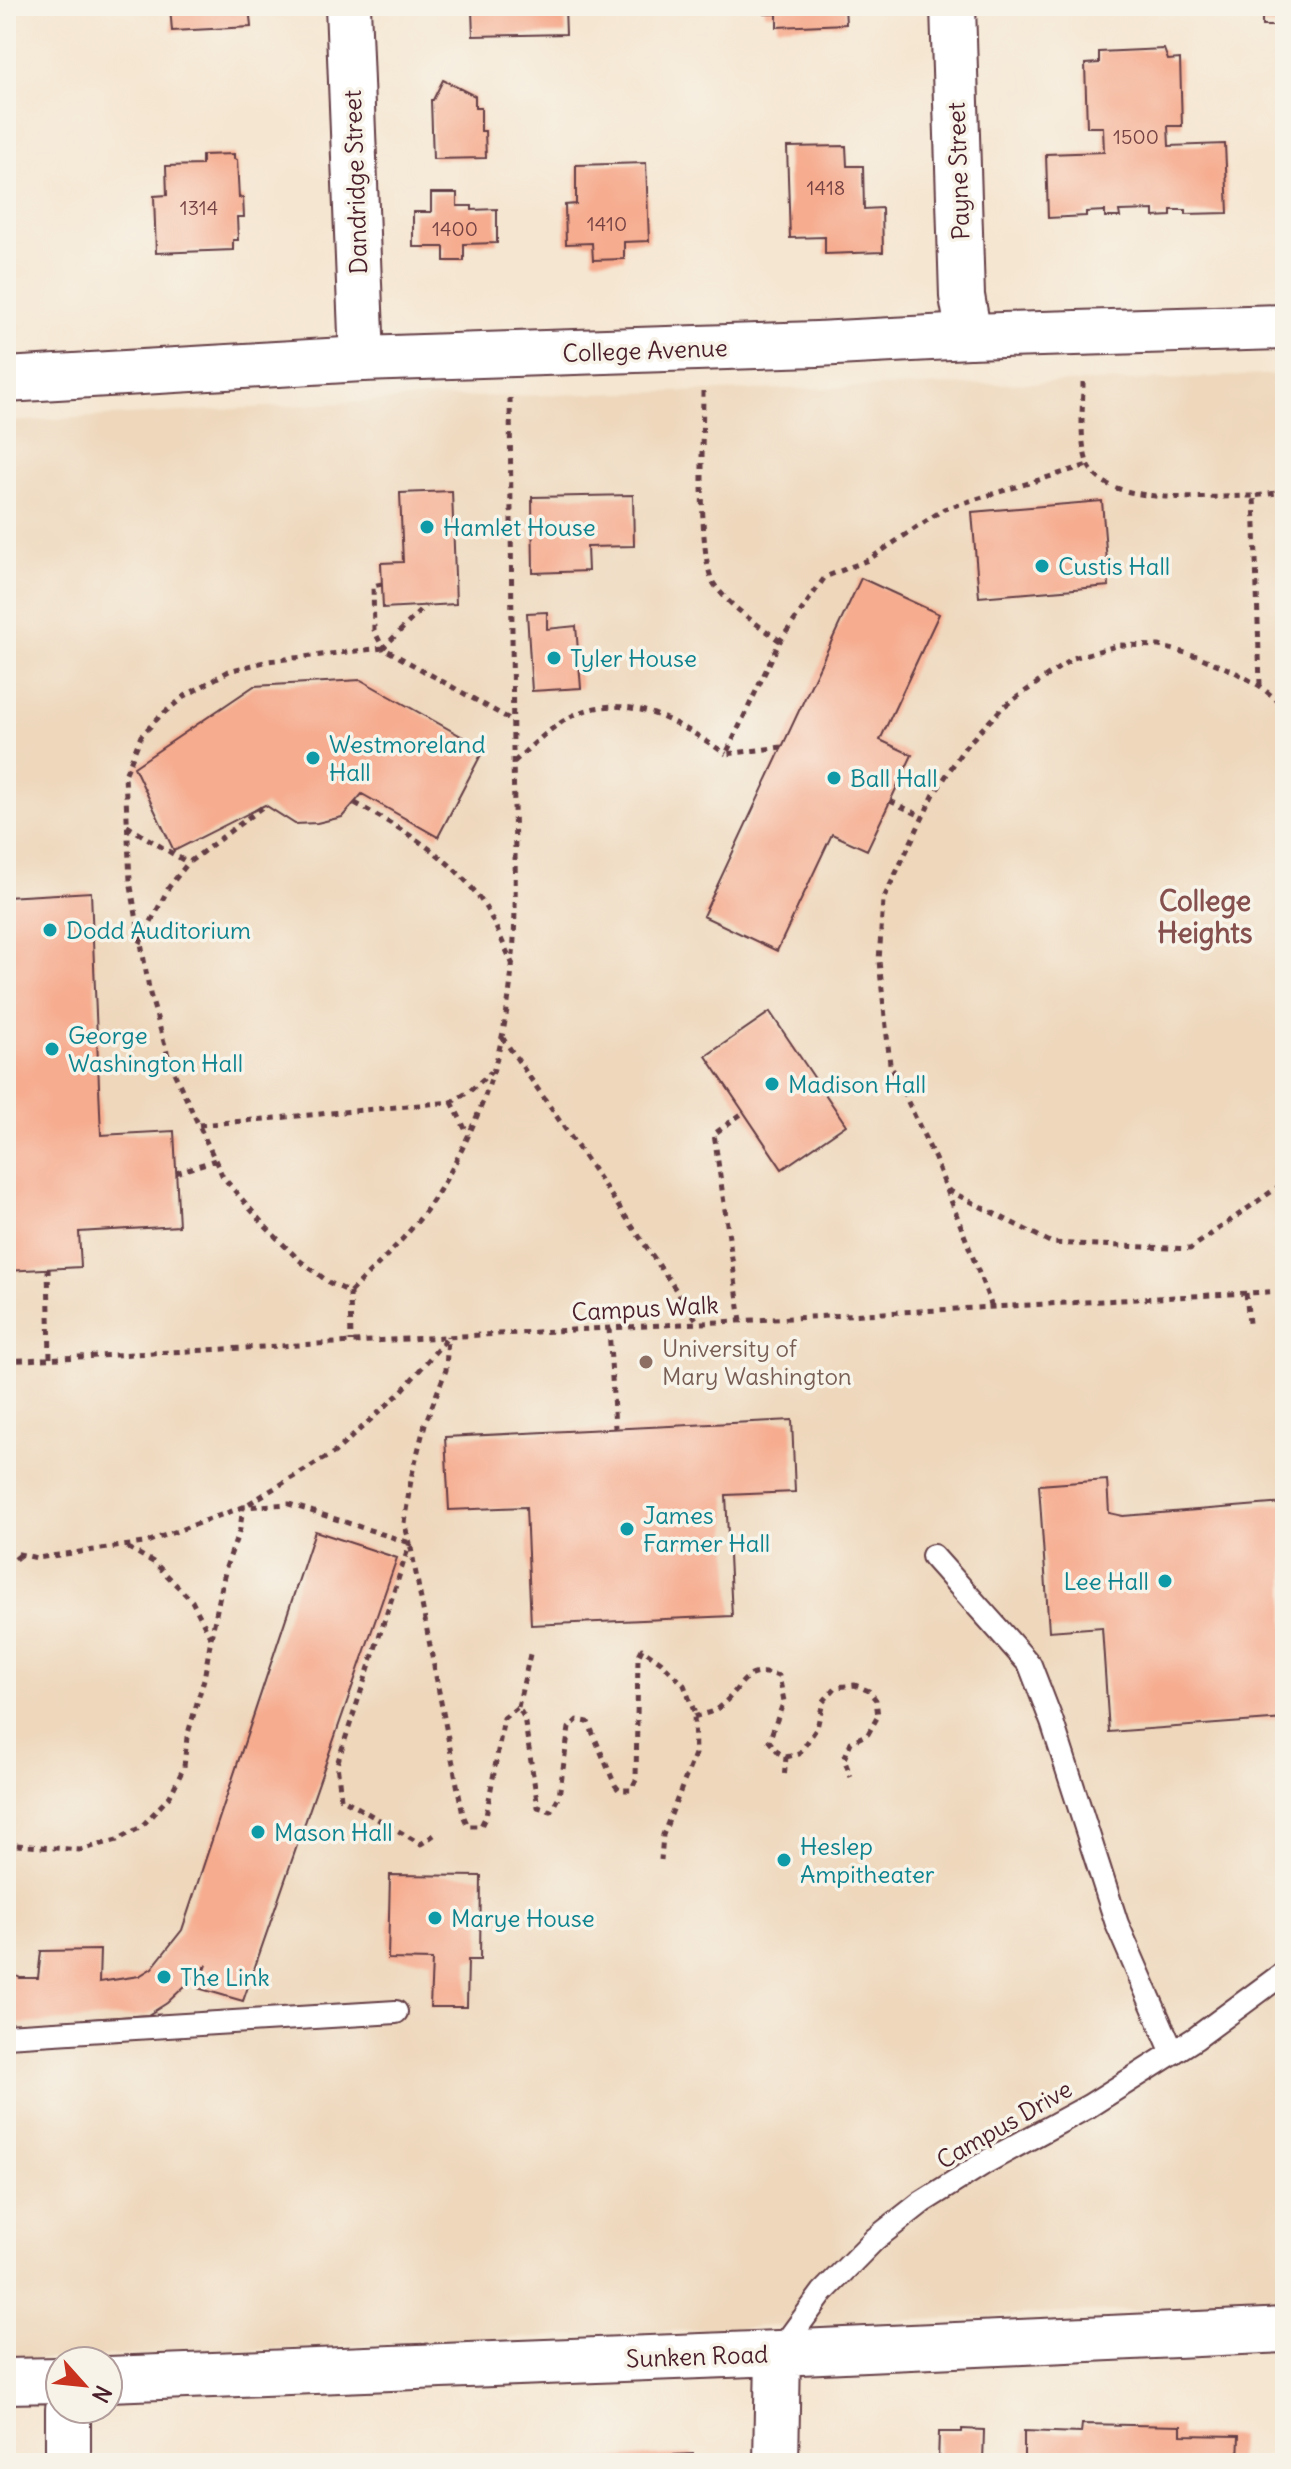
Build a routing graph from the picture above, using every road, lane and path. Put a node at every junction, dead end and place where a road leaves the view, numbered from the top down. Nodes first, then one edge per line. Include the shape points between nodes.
1 (348, 6) edge
2 (953, 6) edge
3 (1285, 327) edge
4 (969, 336) junction
5 (362, 359) junction
6 (6, 380) edge
7 (1083, 382) dead end
8 (703, 391) dead end
9 (510, 398) dead end
10 (1088, 465) junction
11 (1285, 492) edge
12 (1254, 496) junction
13 (382, 584) dead end
14 (425, 606) dead end
15 (780, 641) junction
16 (383, 648) junction
17 (1260, 686) junction
18 (1285, 707) edge
19 (513, 721) junction
20 (782, 747) dead end
21 (726, 754) junction
22 (513, 763) junction
23 (890, 801) dead end
24 (355, 803) dead end
25 (265, 805) dead end
26 (923, 817) junction
27 (127, 826) junction
28 (188, 863) junction
29 (140, 944) junction
30 (513, 964) junction
31 (502, 1036) junction
32 (493, 1070) junction
33 (452, 1102) junction
34 (744, 1112) dead end
35 (199, 1125) junction
36 (468, 1135) junction
37 (215, 1160) junction
38 (176, 1173) dead end
39 (1285, 1182) edge
40 (947, 1190) junction
41 (48, 1268) dead end
42 (1285, 1291) edge
43 (350, 1292) junction
44 (1246, 1293) junction
45 (992, 1307) junction
46 (741, 1321) junction
47 (698, 1323) junction
48 (1249, 1323) dead end
49 (609, 1328) junction
50 (448, 1336) junction
51 (351, 1342) junction
52 (50, 1358) junction
53 (6, 1361) edge
54 (615, 1428) dead end
55 (243, 1507) junction
56 (410, 1543) junction
57 (124, 1546) junction
58 (6, 1551) edge
59 (21, 1554) junction
60 (933, 1556) dead end
61 (6, 1567) edge
62 (211, 1638) junction
63 (531, 1650) dead end
64 (518, 1707) junction
65 (694, 1717) junction
66 (786, 1757) junction
67 (851, 1777) dead end
68 (784, 1779) dead end
69 (434, 1835) dead end
70 (6, 1840) edge
71 (661, 1860) dead end
72 (1285, 1972) edge
73 (396, 2012) dead end
74 (6, 2036) edge
75 (1173, 2053) junction
76 (1285, 2330) edge
77 (778, 2353) junction
78 (124, 2378) edge
79 (44, 2380) edge
80 (6, 2381) edge
81 (68, 2425) edge
82 (68, 2463) edge
83 (776, 2463) edge

1 - 5 street, Dandridge Street
2 - 4 street, Payne Street via 962,296
3 - 4 street, College Avenue
4 - 5 street, College Avenue
5 - 6 street, College Avenue
7 - 10 path
8 - 15 path via 704,538 712,580 730,604
9 - 19 path
10 - 12 path via 1107,484 1146,497
10 - 15 path via 944,509 868,560 825,577
11 - 12 path
12 - 17 path
13 - 16 path via 373,586 374,630
14 - 16 path
15 - 21 path
16 - 19 path
16 - 27 path via 268,661 229,671 185,696 141,736 125,775
17 - 18 path
17 - 26 path via 1197,656 1159,646 1120,645 1073,658 1003,707 965,747
19 - 22 path
20 - 21 path
21 - 22 path via 682,725 636,708 605,707 574,715 543,734
22 - 30 path
23 - 26 path
24 - 30 path via 417,838 445,861 493,920
25 - 28 path
26 - 40 path via 883,900 879,961 890,1064
27 - 28 path
27 - 29 path
28 - 29 path via 169,887
29 - 35 path via 171,1066
30 - 31 path
31 - 32 path
31 - 47 path
32 - 33 path
32 - 36 path
33 - 35 path
33 - 36 path
34 - 46 path via 714,1134
35 - 37 path
36 - 43 path via 426,1211
37 - 38 path
37 - 43 path via 223,1177 299,1260
39 - 40 path via 1190,1249 1052,1243
40 - 45 path
41 - 52 path
42 - 44 path, Campus Walk
43 - 51 path
44 - 45 path, Campus Walk
44 - 48 path
45 - 46 path, Campus Walk
46 - 47 path, Campus Walk
47 - 49 path, Campus Walk
49 - 50 path, Campus Walk
49 - 54 path
50 - 51 path, Campus Walk
50 - 55 path via 400,1393 335,1452
50 - 56 path via 446,1370 412,1474 404,1523
51 - 52 path, Campus Walk
52 - 53 path, Campus Walk
55 - 56 path via 289,1504
55 - 57 path
55 - 62 path
56 - 64 path via 468,1826 481,1826 486,1816 504,1718
56 - 69 path via 337,1764 341,1798 421,1844
57 - 59 path via 37,1558
57 - 62 path via 155,1563 192,1601
58 - 59 path
59 - 61 path
60 - 75 lane via 1030,1665 1117,1924
62 - 70 path via 184,1767 170,1796 141,1827 80,1850
63 - 64 path
64 - 65 path via 538,1807 551,1811 559,1796 569,1728 577,1720 588,1722 615,1785 631,1790 636,1780 642,1649 684,1685
65 - 66 path via 715,1711 746,1676 763,1671 779,1676 784,1701 769,1741
65 - 71 path via 695,1754 663,1835
66 - 67 path via 799,1754 817,1728 823,1702 836,1687 855,1685 876,1700 878,1716 868,1734 851,1742 844,1759
66 - 68 path
72 - 75 lane, Campus Drive
73 - 74 lane
75 - 77 lane, Campus Drive via 922,2202 875,2239 823,2292
76 - 77 street, Sunken Road
77 - 78 street, Sunken Road
77 - 83 street
79 - 80 street
81 - 82 street

